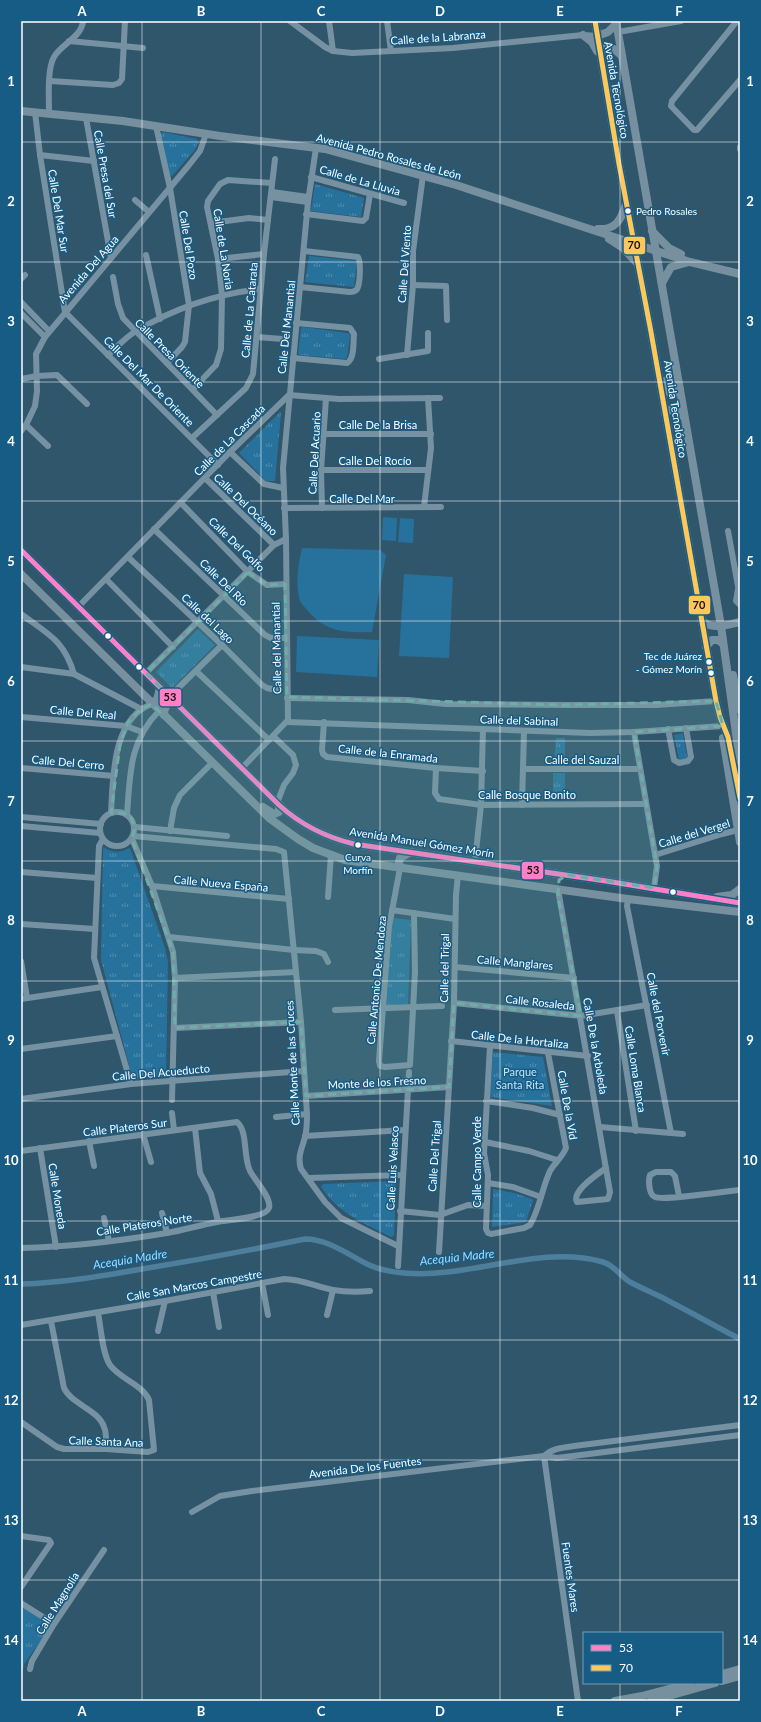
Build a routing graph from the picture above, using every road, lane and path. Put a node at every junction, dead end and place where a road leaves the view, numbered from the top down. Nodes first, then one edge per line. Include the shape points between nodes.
1 (83, 21) edge
2 (125, 21) edge
3 (290, 21) edge
4 (329, 21) edge
5 (387, 21) edge
6 (595, 21) edge
7 (681, 21) edge
8 (737, 21) edge
9 (616, 22) edge
10 (618, 32) junction
11 (583, 35) junction
12 (597, 36) junction
13 (70, 41) junction
14 (124, 46) junction
15 (143, 48) dead end
16 (334, 51) junction
17 (391, 51) junction
18 (600, 56) junction
19 (622, 56) junction
20 (740, 80) edge
21 (50, 81) junction
22 (21, 111) edge
23 (35, 112) junction
24 (49, 113) junction
25 (86, 118) junction
26 (156, 126) junction
27 (206, 134) junction
28 (316, 148) junction
29 (40, 155) junction
30 (275, 159) dead end
31 (94, 161) junction
32 (423, 175) junction
33 (311, 177) junction
34 (272, 183) junction
35 (170, 188) junction
36 (272, 194) junction
37 (370, 194) junction
38 (308, 199) junction
39 (135, 200) dead end
40 (404, 203) dead end
41 (626, 204) junction
42 (149, 212) junction
43 (306, 214) junction
44 (268, 220) junction
45 (211, 223) junction
46 (589, 229) junction
47 (652, 231) junction
48 (635, 244) junction
49 (304, 250) junction
50 (656, 250) junction
51 (264, 254) junction
52 (146, 255) dead end
53 (112, 258) junction
54 (218, 259) junction
55 (690, 262) junction
56 (638, 264) junction
57 (740, 274) edge
58 (113, 276) dead end
59 (662, 283) junction
60 (412, 285) junction
61 (300, 287) junction
62 (260, 289) junction
63 (222, 295) junction
64 (21, 302) edge
65 (189, 305) junction
66 (65, 312) junction
67 (21, 313) edge
68 (160, 319) junction
69 (649, 319) junction
70 (447, 320) dead end
71 (296, 323) junction
72 (49, 331) junction
73 (135, 332) junction
74 (428, 333) dead end
75 (45, 337) junction
76 (257, 337) junction
77 (282, 339) dead end
78 (108, 355) junction
79 (408, 355) junction
80 (293, 358) junction
81 (379, 359) dead end
82 (167, 363) junction
83 (37, 376) junction
84 (21, 379) edge
85 (193, 389) junction
86 (680, 389) junction
87 (289, 395) junction
88 (326, 398) junction
89 (428, 398) junction
90 (440, 398) dead end
91 (87, 404) dead end
92 (665, 413) junction
93 (217, 415) junction
94 (685, 420) junction
95 (26, 425) junction
96 (21, 431) edge
97 (324, 434) junction
98 (431, 434) junction
99 (192, 438) junction
100 (48, 446) dead end
101 (230, 452) junction
102 (218, 465) junction
103 (321, 470) junction
104 (428, 470) junction
105 (205, 478) junction
106 (282, 488) junction
107 (181, 503) junction
108 (424, 507) junction
109 (441, 507) dead end
110 (284, 508) junction
111 (322, 508) junction
112 (154, 530) junction
113 (728, 531) dead end
114 (286, 539) junction
115 (274, 544) junction
116 (21, 550) edge
117 (128, 557) junction
118 (248, 572) junction
119 (21, 574) edge
120 (740, 578) edge
121 (106, 579) junction
122 (285, 584) junction
123 (738, 586) junction
124 (224, 596) junction
125 (79, 606) junction
126 (740, 606) edge
127 (21, 614) edge
128 (702, 621) junction
129 (197, 622) junction
130 (740, 622) edge
131 (721, 626) junction
132 (286, 638) junction
133 (724, 644) junction
134 (222, 645) junction
135 (172, 647) junction
136 (706, 647) junction
137 (21, 667) edge
138 (196, 671) junction
139 (146, 673) junction
140 (74, 674) junction
141 (160, 688) junction
142 (277, 690) dead end
143 (287, 698) junction
144 (172, 699) junction
145 (716, 702) junction
146 (151, 703) junction
147 (141, 709) junction
148 (740, 710) edge
149 (161, 713) junction
150 (21, 717) edge
151 (288, 720) junction
152 (324, 722) junction
153 (126, 726) junction
154 (723, 726) junction
155 (686, 728) junction
156 (483, 729) junction
157 (668, 730) junction
158 (524, 731) junction
159 (142, 732) junction
160 (634, 732) junction
161 (732, 736) junction
162 (271, 738) junction
163 (212, 762) junction
164 (740, 762) edge
165 (21, 768) edge
166 (242, 768) junction
167 (436, 768) junction
168 (523, 769) junction
169 (640, 769) junction
170 (483, 771) junction
171 (114, 776) junction
172 (246, 795) junction
173 (740, 798) edge
174 (278, 804) junction
175 (522, 804) junction
176 (646, 804) junction
177 (481, 805) junction
178 (111, 813) junction
179 (127, 814) junction
180 (21, 817) edge
181 (101, 824) junction
182 (21, 826) edge
183 (135, 827) junction
184 (170, 830) junction
185 (738, 830) junction
186 (102, 836) junction
187 (227, 836) dead end
188 (133, 838) junction
189 (740, 842) edge
190 (411, 852) junction
191 (330, 855) junction
192 (655, 855) junction
193 (475, 861) junction
194 (400, 868) junction
195 (21, 872) edge
196 (543, 872) junction
197 (458, 875) junction
198 (567, 876) junction
199 (97, 878) junction
200 (152, 886) junction
201 (535, 886) junction
202 (654, 888) junction
203 (558, 889) junction
204 (740, 889) edge
205 (328, 897) dead end
206 (713, 898) junction
207 (289, 899) junction
208 (628, 899) junction
209 (740, 903) edge
210 (392, 910) junction
211 (720, 910) junction
212 (740, 912) edge
213 (414, 913) junction
214 (740, 918) edge
215 (455, 919) junction
216 (21, 924) edge
217 (95, 929) junction
218 (169, 937) junction
219 (294, 950) junction
220 (21, 961) edge
221 (328, 962) dead end
222 (455, 967) junction
223 (296, 972) junction
224 (175, 978) junction
225 (574, 978) junction
226 (102, 987) junction
227 (24, 999) edge
228 (454, 1004) junction
229 (647, 1005) junction
230 (442, 1006) dead end
231 (413, 1007) junction
232 (383, 1008) junction
233 (335, 1010) dead end
234 (617, 1011) junction
235 (581, 1016) junction
236 (301, 1022) junction
237 (174, 1028) junction
238 (117, 1036) junction
239 (451, 1041) junction
240 (490, 1046) junction
241 (21, 1050) edge
242 (548, 1053) junction
243 (588, 1056) junction
244 (450, 1061) joint
245 (409, 1069) junction
246 (304, 1071) junction
247 (172, 1080) junction
248 (131, 1084) junction
249 (449, 1088) junction
250 (408, 1091) junction
251 (306, 1096) junction
252 (21, 1099) edge
253 (172, 1100) dead end
254 (486, 1101) junction
255 (172, 1113) dead end
256 (307, 1114) junction
257 (560, 1115) junction
258 (276, 1117) dead end
259 (600, 1127) junction
260 (195, 1128) junction
261 (174, 1130) junction
262 (404, 1130) junction
263 (636, 1131) junction
264 (671, 1133) junction
265 (143, 1134) junction
266 (684, 1134) dead end
267 (305, 1136) junction
268 (89, 1141) junction
269 (485, 1142) junction
270 (40, 1148) junction
271 (21, 1151) edge
272 (557, 1160) junction
273 (151, 1162) dead end
274 (94, 1166) dead end
275 (606, 1168) junction
276 (402, 1175) junction
277 (309, 1178) junction
278 (488, 1183) junction
279 (740, 1190) edge
280 (679, 1196) junction
281 (541, 1197) junction
282 (486, 1206) junction
283 (269, 1209) joint
284 (400, 1211) junction
285 (162, 1213) dead end
286 (440, 1215) junction
287 (104, 1218) dead end
288 (218, 1222) junction
289 (530, 1225) joint
290 (167, 1233) junction
291 (109, 1241) junction
292 (398, 1246) junction
293 (56, 1247) junction
294 (21, 1248) edge
295 (439, 1252) dead end
296 (398, 1266) dead end
297 (262, 1283) junction
298 (333, 1290) junction
299 (370, 1290) dead end
300 (212, 1292) junction
301 (165, 1301) junction
302 (98, 1313) junction
303 (327, 1314) dead end
304 (268, 1315) dead end
305 (51, 1321) junction
306 (21, 1325) edge
307 (219, 1327) dead end
308 (158, 1331) dead end
309 (21, 1422) edge
310 (740, 1425) edge
311 (740, 1435) edge
312 (106, 1449) junction
313 (544, 1456) junction
314 (192, 1512) dead end
315 (21, 1536) edge
316 (104, 1550) dead end
317 (21, 1587) edge
318 (21, 1602) edge
319 (54, 1624) junction
320 (30, 1668) dead end
321 (740, 1668) edge
322 (723, 1674) edge
323 (740, 1676) edge
324 (723, 1681) edge
325 (687, 1684) edge
326 (711, 1684) edge
327 (578, 1701) edge
328 (615, 1701) edge
329 (651, 1701) edge

1 - 13 street via 81,28
2 - 14 street
3 - 16 street, Calle de la Labranza
4 - 16 street
5 - 17 street
6 - 12 main road, Avenida Tecnológico
7 - 10 street
8 - 20 street via 671,103 672,108 697,130
9 - 10 main road, Avenida Tecnológico
9 - 12 main road via 608,32
10 - 12 main road
10 - 19 main road, Avenida Tecnológico
11 - 12 street, Calle de la Labranza
11 - 17 street, Calle de la Labranza via 453,48
11 - 18 main road via 592,42
12 - 18 main road, Avenida Tecnológico
13 - 14 street
13 - 21 street via 53,58
14 - 15 street
14 - 21 street via 122,79 119,83 113,85
16 - 17 street, Calle de la Labranza
18 - 19 main road via 603,49 608,47
18 - 41 main road, Avenida Tecnológico
19 - 47 main road, Avenida Tecnológico
21 - 24 street
22 - 23 main road, Avenida Pedro Rosales de León
23 - 24 main road, Avenida Pedro Rosales de León
23 - 29 street, Calle Del Mar Sur
24 - 25 main road, Avenida Pedro Rosales de León
25 - 26 main road, Avenida Pedro Rosales de León
25 - 31 street, Calle Presa del Sur
26 - 27 main road, Avenida Pedro Rosales de León
26 - 35 street, Calle Del Pozo
27 - 28 main road, Avenida Pedro Rosales de León
27 - 35 street, Avenida Del Agua via 200,151
28 - 32 main road, Avenida Pedro Rosales de León
28 - 33 street, Calle Del Manantial
29 - 31 street
29 - 66 street, Calle Del Mar Sur
30 - 34 street, Calle de La Catarata
31 - 53 street, Calle Presa del Sur
32 - 46 main road, Avenida Pedro Rosales de León
32 - 60 street, Calle Del Viento via 413,251
33 - 37 street, Calle de La Lluvia
33 - 38 street, Calle Del Manantial
34 - 36 street, Calle de La Catarata
34 - 45 street, Calle de La Noria via 233,179 224,181 207,203
35 - 42 street, Avenida Del Agua
35 - 65 street, Calle Del Pozo
36 - 38 street
36 - 44 street, Calle de La Catarata
37 - 40 street, Calle de La Lluvia
37 - 43 street via 366,218 363,221
38 - 43 street, Calle Del Manantial
39 - 42 street
41 - 46 main road via 615,226 607,229
41 - 48 main road, Avenida Tecnológico
42 - 53 street, Avenida Del Agua
43 - 49 street, Calle Del Manantial
44 - 45 street via 249,218
44 - 51 street, Calle de La Catarata
45 - 54 street, Calle de La Noria
46 - 48 main road, Avenida Pedro Rosales de León
46 - 56 main road via 616,242
47 - 50 main road, Avenida Tecnológico
47 - 55 main road via 669,248 687,256
48 - 50 main road, Avenida Pedro Rosales de León
48 - 56 main road, Avenida Tecnológico
49 - 61 street, Calle Del Manantial
49 - 61 street via 358,257 358,287 350,292
50 - 55 main road, Avenida Pedro Rosales de León
50 - 59 main road, Avenida Tecnológico
51 - 54 street
51 - 62 street, Calle de La Catarata
52 - 68 street
53 - 66 street, Avenida Del Agua
54 - 63 street, Calle de La Noria
55 - 57 main road, Avenida Pedro Rosales de León
55 - 59 main road via 671,267
56 - 69 main road, Avenida Tecnológico
58 - 73 street, Calle Presa Oriente via 120,312
59 - 86 main road, Avenida Tecnológico
60 - 70 street via 444,284 447,287
60 - 79 street, Calle Del Viento
61 - 71 street, Calle Del Manantial
62 - 63 street
62 - 76 street, Calle de La Catarata
63 - 65 street
63 - 85 street, Calle de La Noria via 221,349 218,361
64 - 72 street
65 - 68 street
65 - 82 street, Calle Del Pozo via 185,342
66 - 72 street, Avenida Del Agua
66 - 78 street, Calle Del Mar De Oriente
67 - 75 street
68 - 73 street
69 - 86 main road via 656,334 665,387 670,393
69 - 92 main road, Avenida Tecnológico
71 - 80 street, Calle Del Manantial
71 - 80 street via 352,329 352,358 346,363
72 - 75 street, Avenida Del Agua
73 - 78 street
73 - 82 street, Calle Presa Oriente
74 - 79 street via 428,351
75 - 83 street, Avenida Del Agua via 36,354
76 - 77 street
76 - 93 street, Calle de La Catarata via 250,382
78 - 99 street, Calle Del Mar De Oriente
79 - 81 street
80 - 87 street, Calle Del Manantial
82 - 85 street, Calle Presa Oriente
83 - 84 street
83 - 91 street via 57,375
83 - 95 street, Avenida Del Agua via 35,406
85 - 93 street, Calle Presa Oriente
86 - 94 main road, Avenida Tecnológico
87 - 88 street
87 - 101 street, Calle de La Cascada
87 - 106 street, Calle Del Manantial
88 - 89 street
88 - 97 street, Calle Del Acuario
89 - 90 street
89 - 98 street
92 - 94 main road via 677,409
92 - 128 main road, Avenida Tecnológico
93 - 99 street, Calle de La Catarata
94 - 131 main road, Avenida Tecnológico
95 - 96 street, Avenida Del Agua
95 - 100 street
97 - 98 street, Calle De la Brisa
97 - 103 street, Calle Del Acuario
98 - 104 street
99 - 102 street, Calle Del Mar De Oriente
101 - 102 street, Calle de La Cascada
101 - 106 street via 264,484
102 - 105 street, Calle de La Cascada
103 - 104 street, Calle Del Rocío
103 - 111 street, Calle Del Acuario
104 - 108 street
105 - 107 street, Calle de La Cascada
105 - 115 street, Calle Del Océano
106 - 110 street, Calle Del Manantial
107 - 112 street, Calle de La Cascada
107 - 118 street, Calle Del Golfo
108 - 109 street, Calle Del Mar
108 - 111 street, Calle Del Mar
110 - 111 street, Calle Del Mar
110 - 114 street, Calle del Manantial
112 - 117 street, Calle de La Cascada
112 - 124 street, Calle Del Río
113 - 123 street
114 - 115 street
114 - 122 street, Calle del Manantial
115 - 118 street
116 - 125 main road, Avenida Manuel Gómez Morín
117 - 121 street, Calle de La Cascada
117 - 129 street, Calle del Lago
118 - 122 street, Calle Del Golfo via 267,585
118 - 124 street
119 - 146 main road
120 - 123 street
121 - 125 street, Calle de La Cascada
121 - 135 street
122 - 132 street, Calle del Manantial
123 - 126 street via 736,601
124 - 129 street
124 - 132 street, Calle Del Río via 265,636
125 - 139 main road, Avenida Manuel Gómez Morín
127 - 140 street via 64,649
128 - 131 main road via 709,626
128 - 136 main road, Avenida Tecnológico
129 - 134 street, Calle del Lago
129 - 135 street
130 - 131 main road
131 - 133 main road, Avenida Tecnológico
131 - 148 main road via 727,642
132 - 143 street, Calle del Manantial
133 - 136 main road via 712,640
133 - 161 main road, Avenida Tecnológico
134 - 138 street
134 - 142 street, Calle del Lago via 262,685
135 - 139 street
136 - 145 main road, Avenida Tecnológico
137 - 140 street
138 - 144 street
138 - 162 street
139 - 141 main road, Avenida Manuel Gómez Morín
140 - 147 street
141 - 144 main road, Avenida Manuel Gómez Morín
141 - 146 main road via 157,700
143 - 145 street via 400,700 445,704 656,705
143 - 151 street, Calle del Manantial
144 - 149 main road
144 - 166 main road, Avenida Manuel Gómez Morín
145 - 154 main road, Avenida Tecnológico
146 - 147 street
146 - 149 main road
147 - 153 street
149 - 159 street
149 - 163 main road
150 - 153 street, Calle Del Real
151 - 152 street, Calle del Sabinal via 309,719
151 - 162 street
152 - 156 street, Calle del Sabinal
152 - 167 street, Calle de la Enramada via 322,750 327,757
153 - 159 street, Calle Del Real
153 - 171 street via 118,749
154 - 155 street, Calle del Sabinal
154 - 161 main road, Avenida Tecnológico
154 - 185 main road
155 - 157 street, Calle del Sabinal
155 - 157 street via 691,757 688,761 679,763 674,760
156 - 158 street, Calle del Sabinal
156 - 170 street
157 - 160 street, Calle del Sabinal
158 - 160 street, Calle del Sabinal
158 - 168 street
159 - 179 street via 132,759
160 - 169 street
161 - 164 main road, Avenida Tecnológico
161 - 173 main road, Avenida Tecnológico
162 - 166 street
162 - 174 street via 293,755 296,765 293,774 284,785
163 - 172 main road
163 - 184 street via 180,795 174,808
165 - 171 street, Calle Del Cerro
166 - 174 main road, Avenida Manuel Gómez Morín
167 - 170 street, Calle de la Enramada
167 - 177 street, Calle Bosque Bonito via 437,798
168 - 169 street, Calle del Sauzal
168 - 175 street
169 - 176 street
170 - 177 street
171 - 178 street
172 - 174 main road via 250,794 274,814 279,812
172 - 191 main road via 275,824
174 - 190 main road, Avenida Manuel Gómez Morín via 301,823 325,835 354,844
175 - 176 street, Calle Bosque Bonito
175 - 177 street, Calle Bosque Bonito
176 - 192 street
177 - 193 street
178 - 179 street
178 - 181 street
179 - 183 street
180 - 181 street
181 - 186 street
182 - 186 street
183 - 184 street
183 - 188 street
184 - 187 street
185 - 189 main road
185 - 192 street, Calle del Vergel
186 - 188 street via 109,844 118,846
186 - 199 street via 98,846
188 - 200 street
188 - 207 street, Calle Monte de las Cruces via 276,849 284,852
190 - 193 main road, Avenida Manuel Gómez Morín
190 - 194 main road via 400,858
191 - 194 main road
191 - 205 street
192 - 202 street via 657,866
193 - 196 main road, Avenida Manuel Gómez Morín
194 - 197 main road
194 - 210 street, Calle Antonio De Mendoza
195 - 199 street
196 - 198 main road, Avenida Manuel Gómez Morín
196 - 201 main road via 542,879
197 - 201 main road
197 - 215 street, Calle del Trigal
198 - 202 main road, Avenida Manuel Gómez Morín
198 - 203 main road via 560,880
199 - 217 street
200 - 207 street, Calle Nueva España
200 - 218 street
201 - 203 main road
202 - 206 main road, Avenida Manuel Gómez Morín
203 - 208 main road
203 - 225 street, Calle De la Arboleda
204 - 206 main road via 732,895
206 - 209 main road, Avenida Manuel Gómez Morín
207 - 219 street, Calle Monte de las Cruces
208 - 211 main road
208 - 229 street, Calle del Porvenir via 627,906
210 - 213 street
210 - 232 street, Calle Antonio De Mendoza via 388,927
211 - 212 main road
211 - 214 main road
213 - 215 street
213 - 231 street, Calle Luis Velasco
215 - 222 street, Calle del Trigal
216 - 217 street
217 - 226 street via 94,958
218 - 219 street
218 - 224 street via 174,957
219 - 221 street via 321,952
219 - 223 street, Calle Monte de las Cruces
220 - 227 street
222 - 225 street, Calle Manglares
222 - 228 street, Calle del Trigal
223 - 224 street
223 - 236 street, Calle Monte de las Cruces
224 - 237 street
225 - 235 street, Calle De la Arboleda
226 - 227 street
226 - 238 street
228 - 235 street, Calle Rosaleda
228 - 239 street, Calle del Trigal
229 - 234 street, Calle Rosaleda
229 - 264 street, Calle del Porvenir
230 - 231 street
231 - 232 street
231 - 245 street, Calle Luis Velasco
232 - 233 street
232 - 245 street, Calle Antonio De Mendoza via 379,1064
234 - 235 street, Calle Rosaleda
234 - 263 street, Calle Loma Blanca
235 - 243 street, Calle De la Arboleda
236 - 237 street
236 - 246 street, Calle Monte de las Cruces
237 - 247 street
238 - 241 street
238 - 248 street
239 - 240 street, Calle De la Hortaliza
239 - 244 street, Calle del Trigal
240 - 242 street, Calle De la Hortaliza
240 - 254 street, Calle Campo Verde
242 - 243 street, Calle De la Hortaliza
242 - 257 street, Calle De la Vid
243 - 259 street, Calle De la Arboleda
244 - 249 street, Calle Del Trigal
245 - 250 street, Calle Luis Velasco
246 - 247 street, Calle Del Acueducto
246 - 251 street, Calle Monte de las Cruces
247 - 248 street, Calle Del Acueducto
247 - 253 street
248 - 252 street, Calle Del Acueducto
249 - 250 street, Monte de los Fresno
249 - 286 street, Calle Del Trigal
250 - 251 street, Monte de los Fresno
250 - 262 street, Calle Luis Velasco
251 - 256 street, Calle Monte de las Cruces
254 - 257 street via 525,1106
254 - 269 street, Calle Campo Verde
255 - 261 street
256 - 258 street
256 - 267 street, Calle Monte de las Cruces
257 - 272 street, Calle De la Vid via 566,1148
259 - 263 street
259 - 275 street, Calle De la Arboleda
260 - 261 street, Calle Plateros Sur
260 - 283 street, Calle Plateros Sur via 237,1122 242,1128 248,1166 269,1202
260 - 288 street via 200,1173 211,1194
261 - 265 street, Calle Plateros Sur
262 - 267 street
262 - 276 street, Calle Luis Velasco
263 - 264 street
264 - 266 street
265 - 268 street, Calle Plateros Sur
265 - 273 street
267 - 277 street, Calle Monte de las Cruces via 299,1158 301,1169
268 - 270 street, Calle Plateros Sur
268 - 274 street
269 - 272 street
269 - 278 street, Calle Campo Verde
270 - 271 street, Calle Plateros Sur
270 - 293 street, Calle Moneda
272 - 281 street, Calle De la Vid via 550,1171
275 - 275 street, Calle De la Arboleda via 610,1195 608,1200 579,1203 576,1201 580,1189
276 - 277 street
276 - 284 street, Calle Luis Velasco
277 - 292 street, Calle Monte de las Cruces via 325,1202 341,1218
278 - 281 street via 505,1185
278 - 282 street, Calle Campo Verde
279 - 280 street
280 - 280 street via 653,1196 650,1175 656,1172 671,1172 675,1176
281 - 289 street, Calle De la Vid
282 - 286 street via 468,1206
282 - 289 street, Calle Campo Verde via 488,1233
283 - 288 street, Calle Plateros Norte via 257,1216
284 - 286 street
284 - 292 street, Calle Luis Velasco
285 - 290 street
286 - 295 street, Calle Del Trigal
287 - 291 street
288 - 290 street, Calle Plateros Norte
290 - 291 street, Calle Plateros Norte
291 - 293 street, Calle Plateros Norte
292 - 296 street, Calle Luis Velasco
293 - 294 street, Calle Plateros Norte
297 - 298 street, Calle San Marcos Campestre via 290,1279
297 - 300 street, Calle San Marcos Campestre
297 - 304 street
298 - 299 street, Calle San Marcos Campestre
298 - 303 street
300 - 301 street, Calle San Marcos Campestre
300 - 307 street
301 - 302 street, Calle San Marcos Campestre
301 - 308 street
302 - 305 street, Calle San Marcos Campestre
302 - 312 street, Calle Santa Ana via 110,1365 149,1400 155,1447 151,1452
305 - 306 street, Calle San Marcos Campestre
305 - 312 street via 64,1388 70,1397 101,1421 105,1430
309 - 312 street, Calle Santa Ana via 57,1447
310 - 313 street, Avenida De los Fuentes via 554,1449
311 - 313 street, Avenida De los Fuentes via 557,1458
313 - 314 street, Avenida De los Fuentes via 220,1496
313 - 327 street, Fuentes Mares
315 - 317 street via 51,1542
316 - 319 street, Calle Magnolia
318 - 319 street
319 - 320 street, Calle Magnolia
321 - 322 main road
323 - 324 main road
325 - 328 main road
326 - 329 main road

